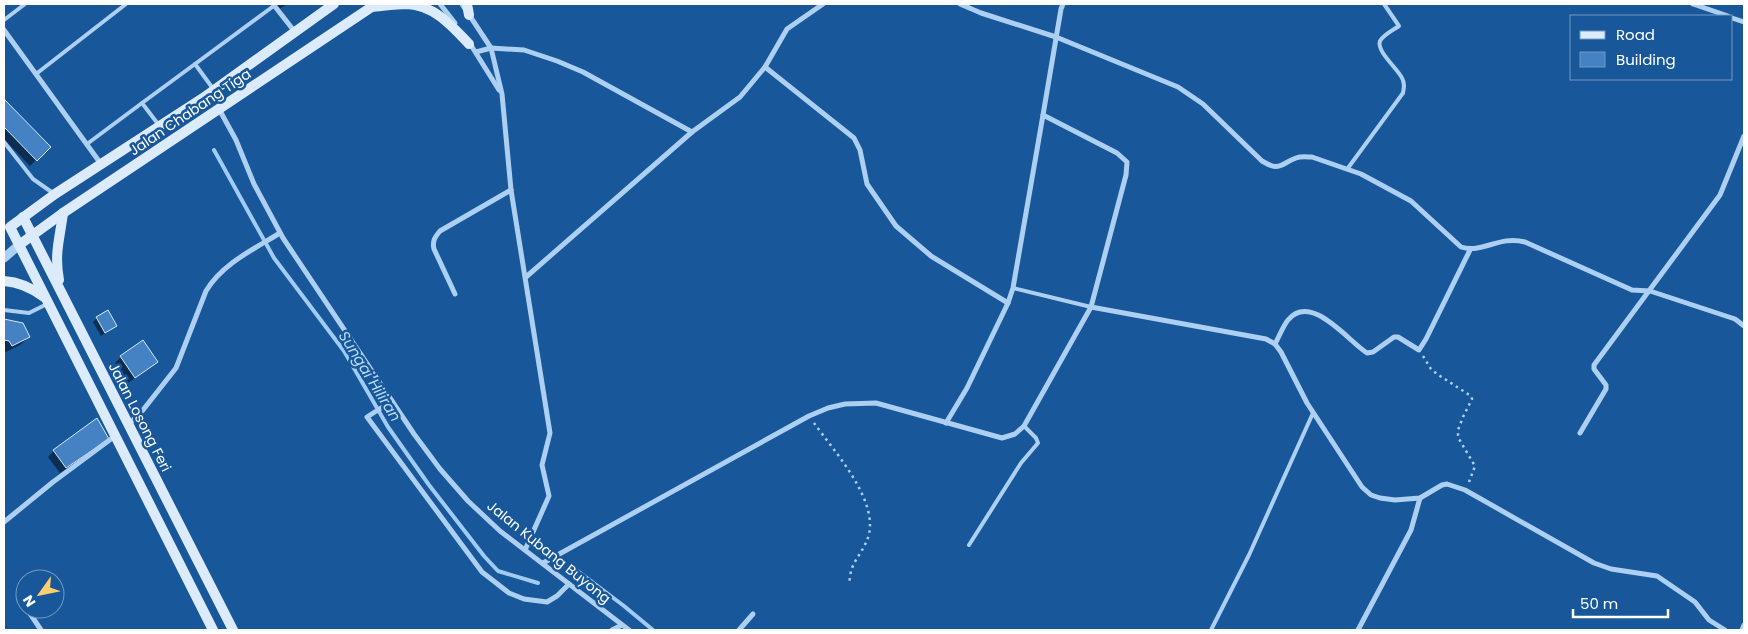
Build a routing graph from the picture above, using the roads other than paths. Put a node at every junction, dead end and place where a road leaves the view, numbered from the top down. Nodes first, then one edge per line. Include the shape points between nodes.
1 (25, 4) edge
2 (126, 4) edge
3 (334, 4) edge
4 (440, 4) edge
5 (462, 4) edge
6 (467, 4) edge
7 (823, 4) edge
8 (960, 4) edge
9 (1063, 4) edge
10 (1384, 4) edge
11 (1693, 4) edge
12 (274, 5) edge
13 (374, 6) edge
14 (469, 15) junction
15 (1725, 15) edge
16 (4, 20) edge
17 (4, 30) edge
18 (295, 32) junction
19 (1056, 37) junction
20 (473, 48) junction
21 (491, 48) junction
22 (195, 64) junction
23 (766, 67) junction
24 (36, 74) junction
25 (214, 90) junction
26 (502, 94) junction
27 (142, 103) junction
28 (215, 111) junction
29 (1043, 115) junction
30 (162, 125) junction
31 (692, 132) junction
32 (1744, 136) edge
33 (4, 142) edge
34 (87, 144) junction
35 (1738, 149) junction
36 (1744, 152) edge
37 (102, 164) junction
38 (1348, 168) junction
39 (511, 190) junction
40 (54, 194) junction
41 (63, 213) junction
42 (23, 217) junction
43 (7, 230) edge
44 (280, 234) junction
45 (32, 235) junction
46 (19, 244) junction
47 (1470, 250) junction
48 (4, 258) edge
49 (526, 277) junction
50 (4, 281) edge
51 (1013, 288) junction
52 (60, 290) junction
53 (1650, 291) junction
54 (455, 294) dead end
55 (48, 301) junction
56 (1008, 303) junction
57 (1091, 307) junction
58 (4, 310) edge
59 (1744, 326) edge
60 (1275, 344) junction
61 (392, 401) junction
62 (1313, 413) junction
63 (946, 423) junction
64 (128, 424) junction
65 (1024, 426) junction
66 (1580, 433) dead end
67 (116, 436) junction
68 (1420, 498) junction
69 (4, 522) edge
70 (969, 545) dead end
71 (525, 550) junction
72 (543, 563) junction
73 (569, 584) junction
74 (753, 614) dead end
75 (34, 619) edge
76 (622, 625) junction
77 (1744, 625) edge
78 (41, 630) edge
79 (214, 630) edge
80 (233, 630) edge
81 (612, 630) edge
82 (629, 630) edge
83 (739, 630) edge
84 (1211, 630) edge
85 (1358, 630) edge
86 (1725, 630) edge
87 (1742, 630) edge

1 - 16 lane
2 - 24 lane
3 - 18 main road, Jalan Chabang Tiga
4 - 20 street
5 - 14 street
6 - 14 main road
7 - 23 street via 787,29
8 - 19 street
9 - 19 street
10 - 38 lane via 1399,26 1380,41 1380,48 1402,78 1403,93
11 - 15 street
12 - 18 street
12 - 22 lane
13 - 20 main road via 420,5 434,12
13 - 28 main road, Jalan Chabang Tiga
14 - 21 street
17 - 24 street
18 - 25 main road, Jalan Chabang Tiga
19 - 29 street
19 - 38 street via 1178,87 1215,115 1262,162 1280,167 1295,158 1312,157
20 - 21 street
20 - 26 street
21 - 26 street
21 - 31 street via 524,50 557,60
22 - 25 lane
22 - 27 lane
23 - 31 street via 740,97
23 - 56 street via 854,138 860,150 867,184 896,226 931,256
24 - 34 street
25 - 30 main road, Jalan Chabang Tiga
26 - 39 street
27 - 30 lane
27 - 34 lane
28 - 41 main road, Jalan Chabang Tiga
28 - 44 street, Jalan Kubang Buyong via 236,140
29 - 51 street
29 - 57 street via 1117,153 1127,162
30 - 37 main road, Jalan Chabang Tiga
31 - 49 street
32 - 35 street
33 - 40 lane via 33,179
34 - 37 street
35 - 36 street
35 - 53 street via 1720,194
37 - 40 main road, Jalan Chabang Tiga
38 - 47 street via 1411,201 1455,243
39 - 49 street
39 - 54 street via 435,236 434,249
40 - 42 main road, Jalan Chabang Tiga
41 - 45 main road, Jalan Chabang Tiga
41 - 52 main road via 56,263
42 - 43 main road, Jalan Chabang Tiga
42 - 45 main road, Jalan Losong Feri
43 - 46 main road
44 - 61 street, Jalan Kubang Buyong
44 - 64 street via 234,262 212,281 176,368
45 - 46 main road, Jalan Chabang Tiga
45 - 52 main road, Jalan Losong Feri
46 - 48 street
46 - 55 main road
47 - 53 street via 1504,240 1525,242 1632,290
47 - 60 street via 1419,350 1394,337 1367,354 1320,315 1309,311 1288,319
49 - 71 street via 550,433 542,466 548,496
50 - 55 main road via 15,282
51 - 56 street
51 - 57 lane
52 - 64 main road, Jalan Losong Feri
53 - 59 street via 1735,319
53 - 66 street via 1594,365 1606,389
55 - 58 lane via 29,313
55 - 67 main road
56 - 63 street via 967,388
57 - 60 street via 1266,338
57 - 65 street
60 - 62 street
61 - 71 street, Jalan Kubang Buyong via 435,462 468,501
61 - 73 street via 367,417 482,572 509,593 524,599 547,602
62 - 68 street via 1362,487 1371,495 1388,499
62 - 84 lane
63 - 65 street via 1002,438 1015,434
63 - 72 street via 876,403 861,402 828,408
64 - 80 main road, Jalan Losong Feri
65 - 70 lane via 1038,443 1021,463
67 - 69 street
67 - 79 main road
68 - 85 street via 1411,530
68 - 86 street via 1447,484 1465,490 1594,563 1657,576 1695,602 1709,620
71 - 72 street, Jalan Kubang Buyong
72 - 73 street, Jalan Kubang Buyong
73 - 76 street, Jalan Kubang Buyong
74 - 83 street
75 - 78 street
76 - 81 street
76 - 82 street, Jalan Kubang Buyong
77 - 87 street

